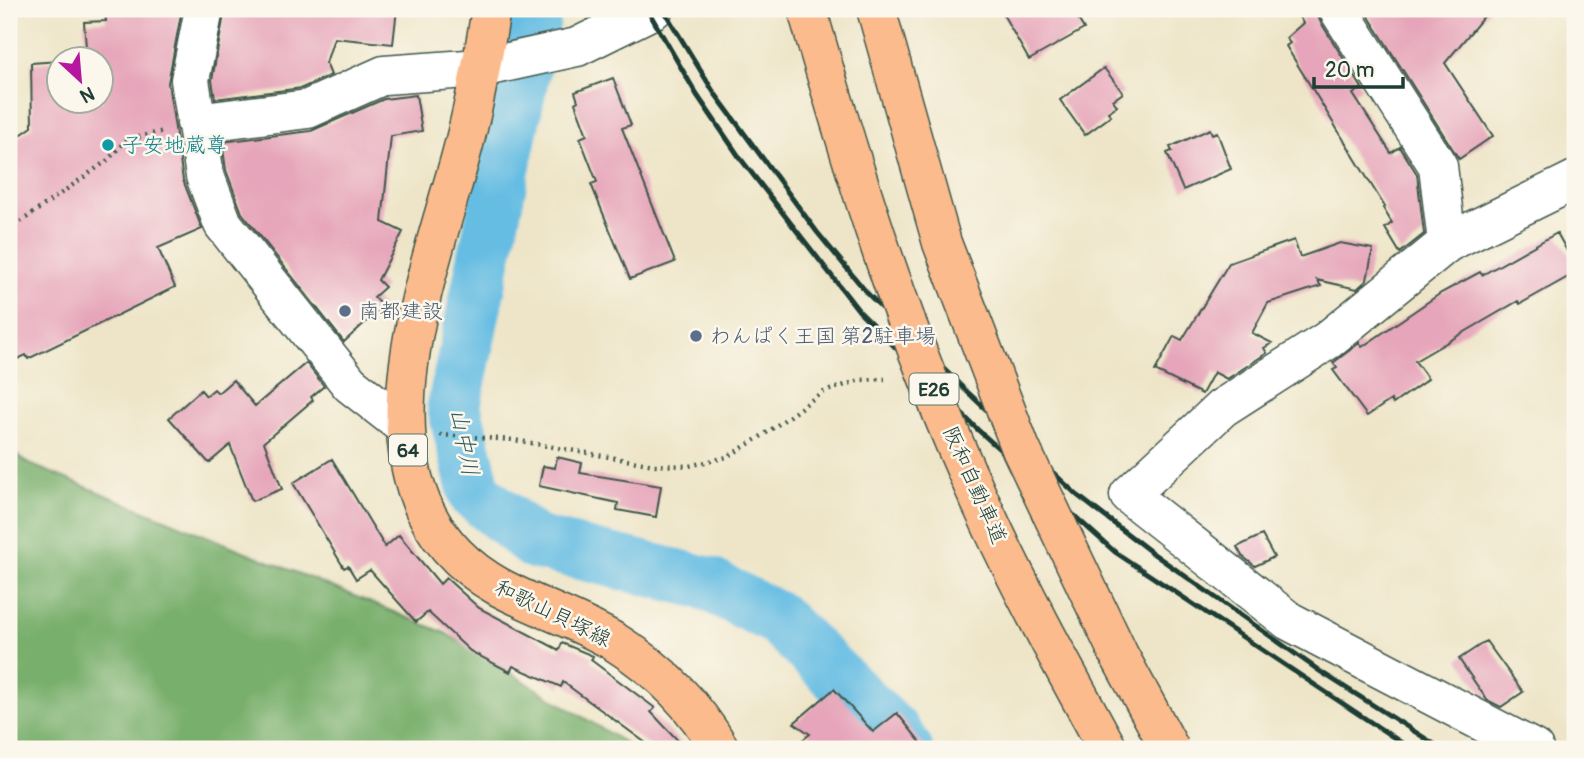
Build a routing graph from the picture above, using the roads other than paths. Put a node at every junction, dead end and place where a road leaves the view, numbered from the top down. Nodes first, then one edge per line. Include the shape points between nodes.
1 (204, 9) edge
2 (491, 9) edge
3 (654, 9) edge
4 (807, 9) edge
5 (876, 9) edge
6 (1338, 9) edge
7 (494, 65) junction
8 (195, 123) junction
9 (1563, 198) edge
10 (1447, 243) junction
11 (421, 431) junction
12 (720, 749) edge
13 (1108, 749) edge
14 (1170, 749) edge
15 (1534, 749) edge

1 - 8 street via 190,79
2 - 7 main road, 和歌山貝塚線 / 64
3 - 7 street via 577,47
4 - 13 main road, 阪和自動車道 / E26, bridge via 899,301 963,461 1048,641
5 - 14 main road, E26, bridge via 942,243 1021,449 1119,656
6 - 10 street via 1438,166
7 - 8 street via 384,75 308,109
7 - 11 main road, 和歌山貝塚線 / 64 via 470,123 414,318 407,374
8 - 11 street via 205,176 223,224 350,384
9 - 10 street
10 - 15 street via 1328,340 1222,408 1129,495 1289,621
11 - 12 main road, 和歌山貝塚線 / 64 via 418,495 456,555 488,581 618,644 662,676 703,720

